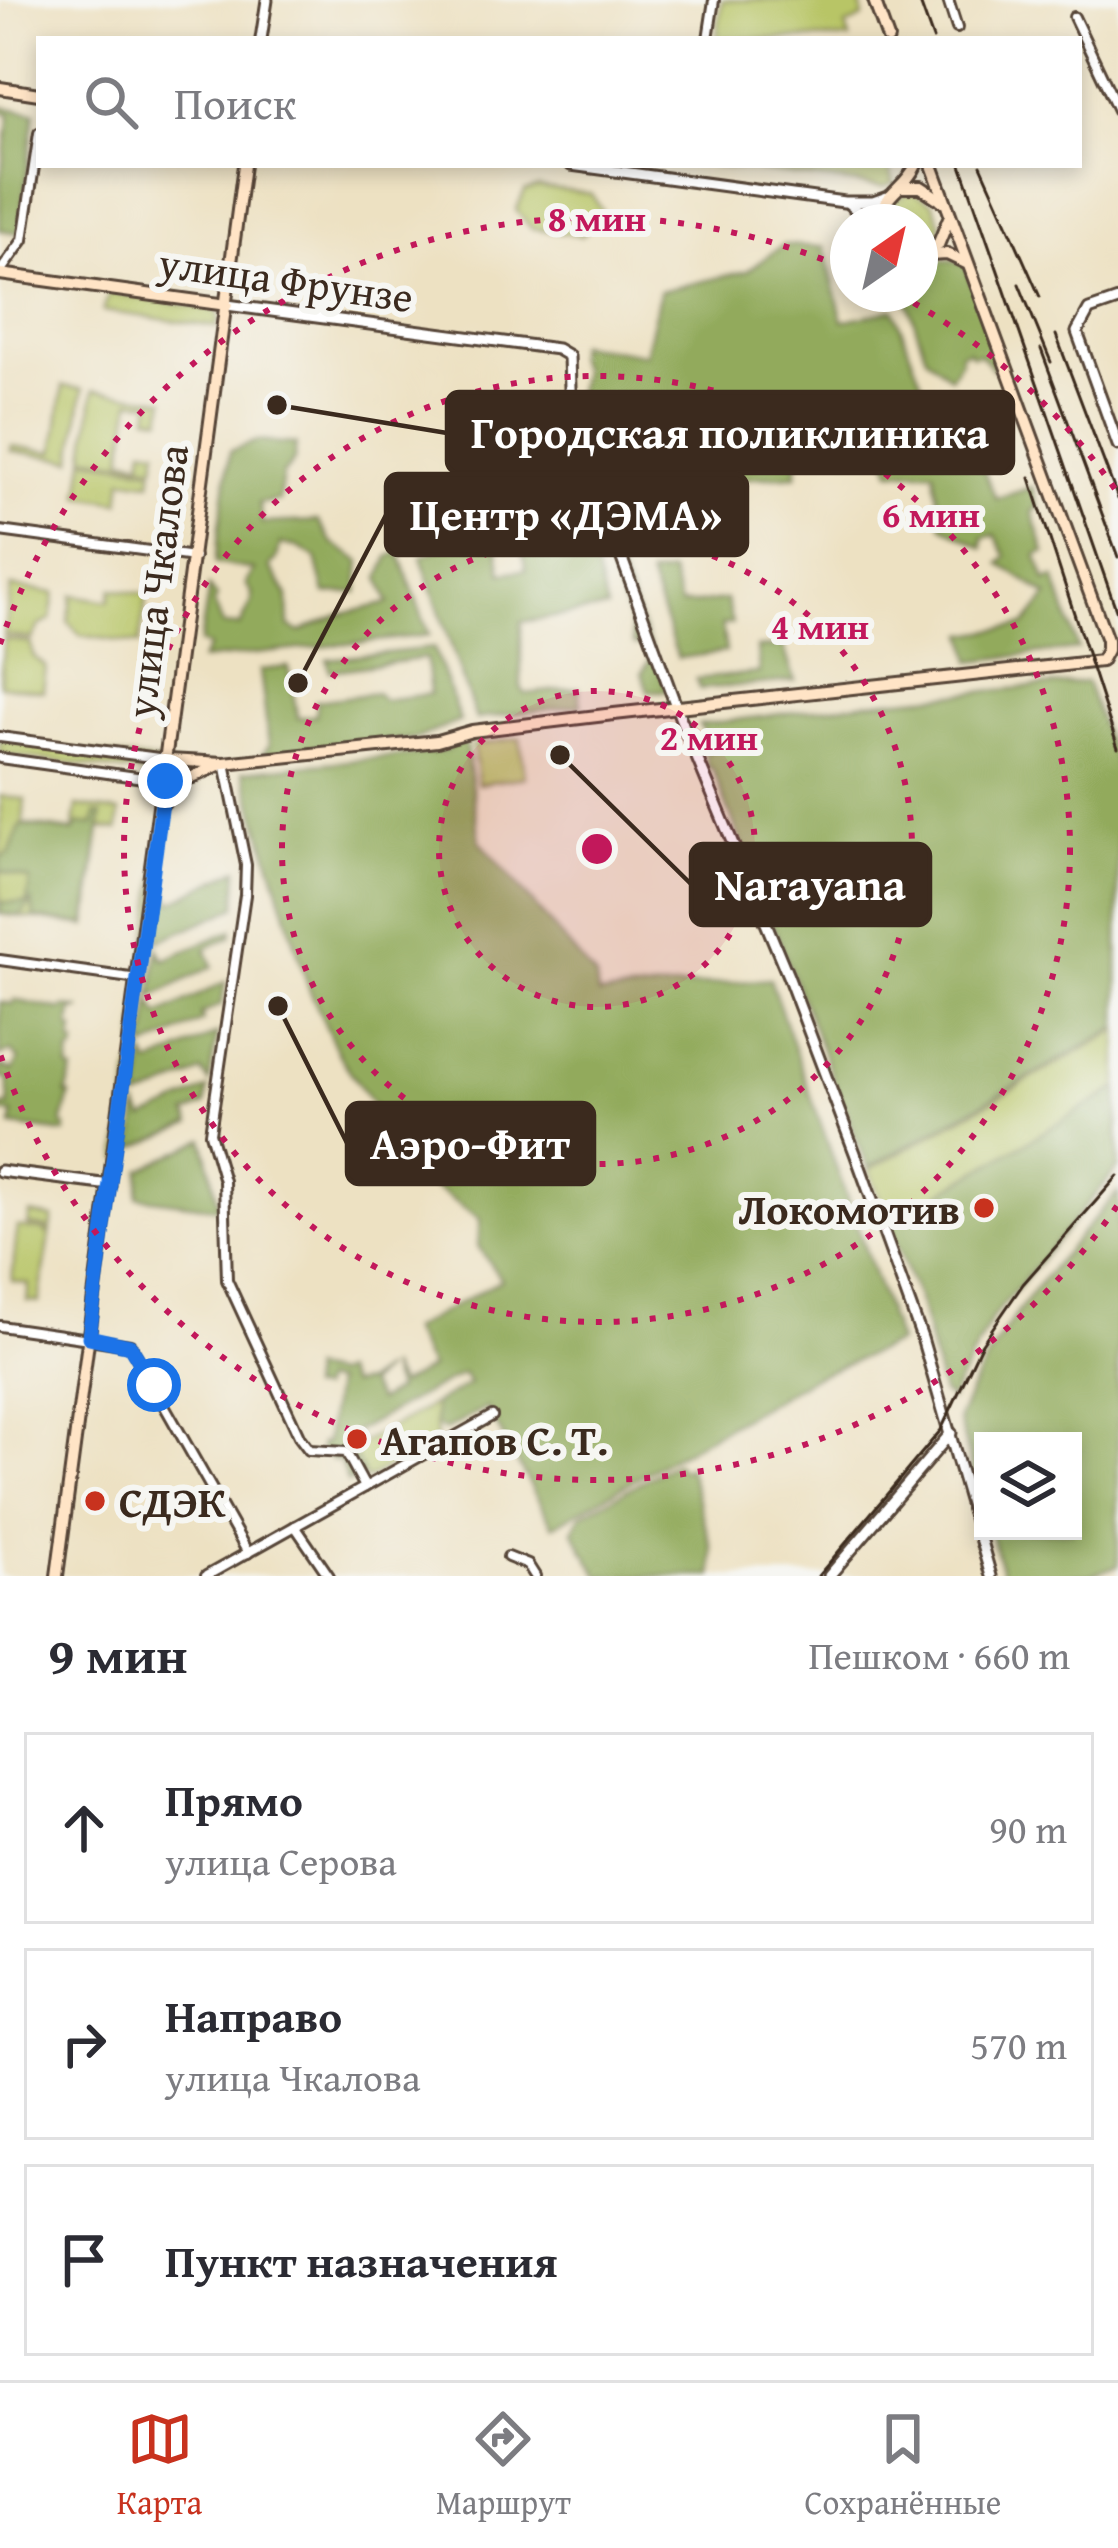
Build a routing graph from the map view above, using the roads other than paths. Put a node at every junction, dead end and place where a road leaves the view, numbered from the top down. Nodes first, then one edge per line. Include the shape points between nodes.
1 (266, 0) edge
2 (714, 0) edge
3 (874, 0) edge
4 (948, 0) edge
5 (1074, 17) dead end
6 (957, 28) dead end
7 (261, 36) edge
8 (708, 36) edge
9 (887, 36) edge
10 (0, 88) edge
11 (36, 94) edge
12 (1118, 110) edge
13 (36, 153) edge
14 (244, 168) edge
15 (593, 168) edge
16 (914, 168) edge
17 (933, 168) edge
18 (902, 188) junction
19 (890, 196) junction
20 (844, 202) junction
21 (944, 203) junction
22 (847, 204) edge
23 (884, 204) edge
24 (950, 217) junction
25 (938, 244) edge
26 (938, 254) edge
27 (966, 263) junction
28 (0, 273) edge
29 (1118, 300) edge
30 (227, 305) junction
31 (1118, 445) edge
32 (0, 531) edge
33 (194, 556) junction
34 (677, 707) junction
35 (0, 737) edge
36 (0, 758) edge
37 (168, 760) junction
38 (185, 761) junction
39 (224, 763) junction
40 (186, 780) junction
41 (165, 781) junction
42 (162, 804) junction
43 (0, 960) edge
44 (138, 979) junction
45 (0, 1171) edge
46 (110, 1185) junction
47 (0, 1326) edge
48 (89, 1337) junction
49 (492, 1416) dead end
50 (951, 1433) junction
51 (365, 1487) junction
52 (296, 1526) junction
53 (248, 1552) junction
54 (508, 1557) dead end
55 (57, 1576) edge
56 (206, 1576) edge
57 (329, 1576) edge
58 (535, 1576) edge
59 (829, 1576) edge
60 (992, 1576) edge

1 - 7 street
2 - 8 street
3 - 9 main road
4 - 6 street
5 - 12 street
10 - 11 main road
13 - 28 street via 23,240
14 - 30 main road, улица Чкалова
15 - 20 street
16 - 18 main road
17 - 21 main road
18 - 19 main road
18 - 21 main road via 921,187
19 - 20 street
19 - 23 main road
20 - 22 street
21 - 24 main road
24 - 25 main road
24 - 27 main road
26 - 27 main road
27 - 34 main road via 1108,646 1101,662
28 - 30 main road, улица Фрунзе
29 - 31 street via 1089,310 1077,332
30 - 33 main road, улица Чкалова
30 - 34 street, улица Фрунзе via 563,351 571,362 572,420
32 - 33 street
33 - 37 main road, улица Чкалова
34 - 39 main road
34 - 50 street via 788,976
35 - 37 street
36 - 41 street
37 - 38 main road
37 - 41 main road, улица Чкалова
38 - 39 main road
38 - 40 main road
39 - 40 main road
39 - 51 street via 246,865 210,1133 224,1181 227,1280 300,1438 309,1450 346,1452
40 - 41 main road
40 - 42 main road
41 - 42 main road, улица Чкалова
42 - 44 main road, улица Чкалова
43 - 44 street
44 - 46 main road, улица Чкалова
45 - 46 street
46 - 48 main road, улица Чкалова
47 - 48 street
48 - 53 street via 125,1342 136,1352
48 - 55 main road, улица Чкалова
49 - 51 street
50 - 59 street
50 - 60 street
51 - 52 street
52 - 53 street
52 - 57 street
53 - 56 street
54 - 58 street

